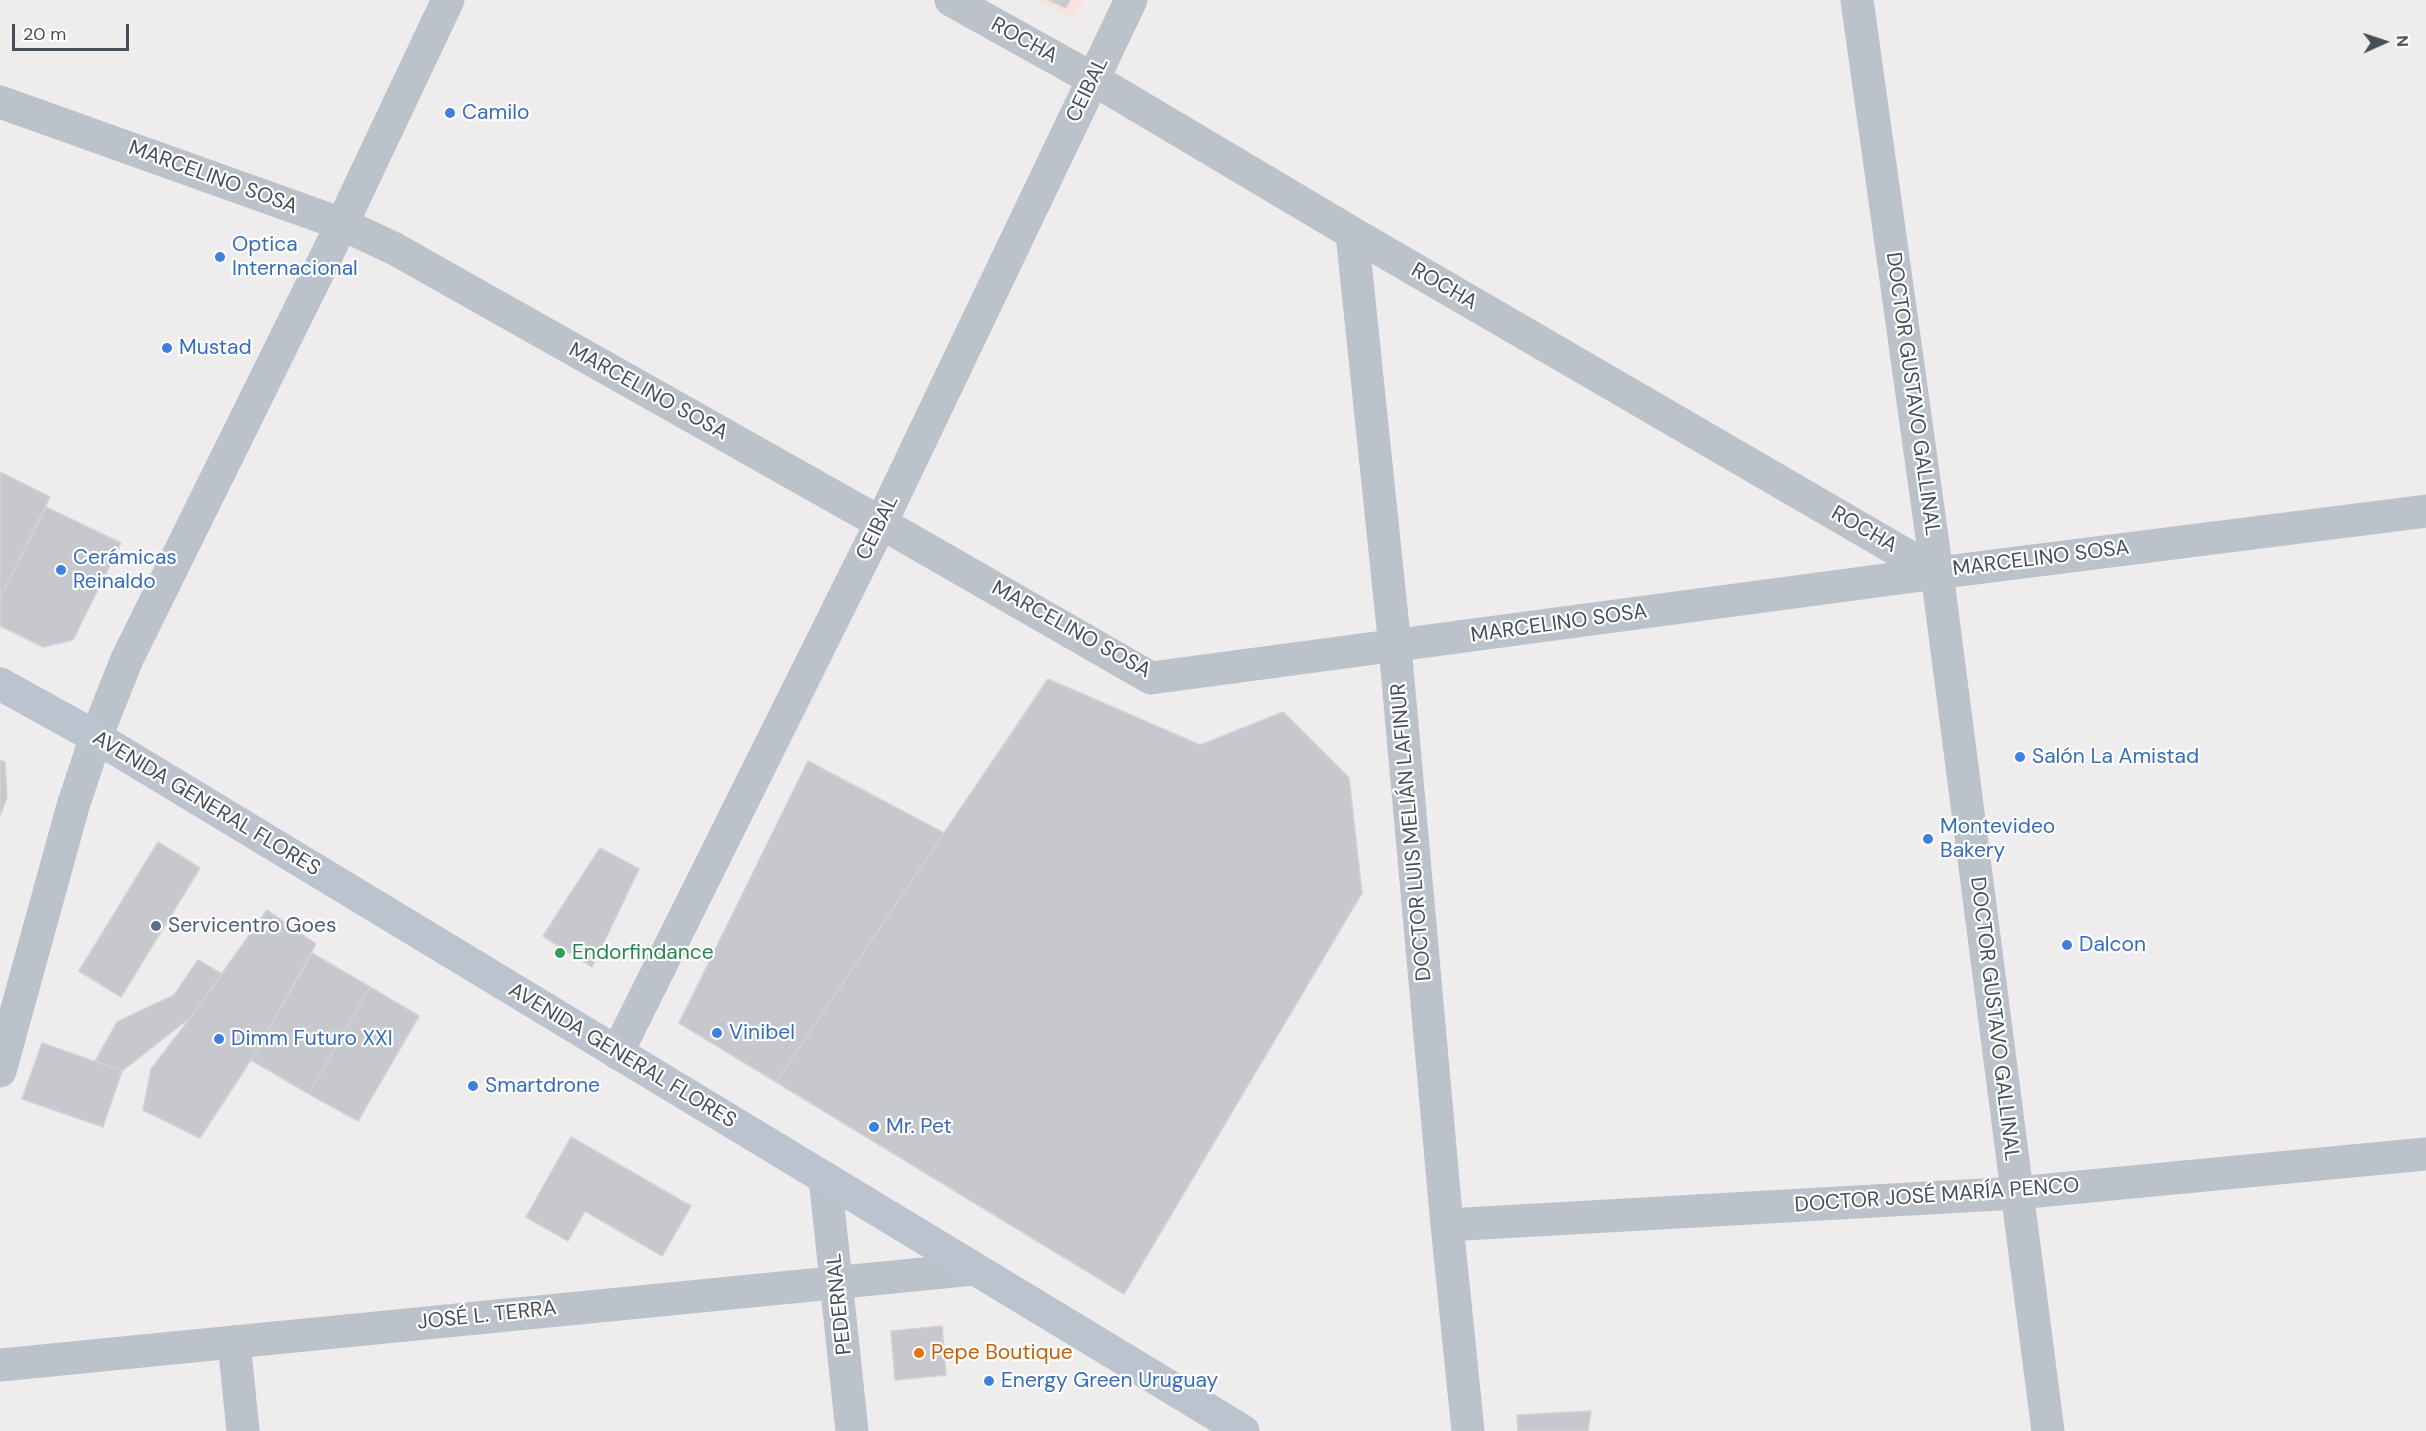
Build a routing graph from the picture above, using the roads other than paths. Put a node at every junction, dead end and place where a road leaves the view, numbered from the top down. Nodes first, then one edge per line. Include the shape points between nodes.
1 (448, 0) edge
2 (951, 0) edge
3 (1131, 0) edge
4 (1857, 0) edge
5 (1093, 79) junction
6 (0, 102) edge
7 (342, 225) junction
8 (1352, 233) junction
9 (2426, 511) edge
10 (881, 523) junction
11 (1937, 573) junction
12 (1395, 647) junction
13 (0, 684) edge
14 (96, 737) junction
15 (617, 1053) junction
16 (0, 1071) edge
17 (2426, 1154) edge
18 (825, 1178) junction
19 (2017, 1193) junction
20 (1447, 1225) junction
21 (974, 1269) junction
22 (838, 1281) junction
23 (234, 1342) junction
24 (0, 1365) edge
25 (243, 1431) edge
26 (852, 1431) edge
27 (1243, 1431) edge
28 (1468, 1431) edge
29 (2048, 1431) edge

1 - 7 street
2 - 5 street, ROCHA
3 - 5 street, CEIBAL
4 - 11 street, DOCTOR GUSTAVO GALLINAL
5 - 8 street, ROCHA
5 - 10 street, CEIBAL
6 - 7 street, MARCELINO SOSA
7 - 10 street, MARCELINO SOSA via 395,249
7 - 14 street via 127,659
8 - 11 street, ROCHA
8 - 12 street, DOCTOR LUIS MELIÁN LAFINUR
9 - 11 street, MARCELINO SOSA
10 - 12 street, MARCELINO SOSA via 1151,678
10 - 15 street, CEIBAL
11 - 12 street, MARCELINO SOSA
11 - 19 street, DOCTOR GUSTAVO GALLINAL
12 - 20 street, DOCTOR LUIS MELIÁN LAFINUR
13 - 14 main road, AVENIDA GENERAL FLORES
14 - 15 main road, AVENIDA GENERAL FLORES
14 - 16 street via 73,806
15 - 18 main road, AVENIDA GENERAL FLORES
17 - 19 street, DOCTOR JOSÉ MARÍA PENCO
18 - 21 main road, AVENIDA GENERAL FLORES
18 - 22 street, PEDERNAL
19 - 20 street, DOCTOR JOSÉ MARÍA PENCO
19 - 29 street, DOCTOR GUSTAVO GALLINAL
20 - 28 street, DOCTOR LUIS MELIÁN LAFINUR
21 - 22 street, JOSÉ L. TERRA
21 - 27 main road, AVENIDA GENERAL FLORES
22 - 23 street, JOSÉ L. TERRA
22 - 26 street, PEDERNAL
23 - 24 street, JOSÉ L. TERRA
23 - 25 street

